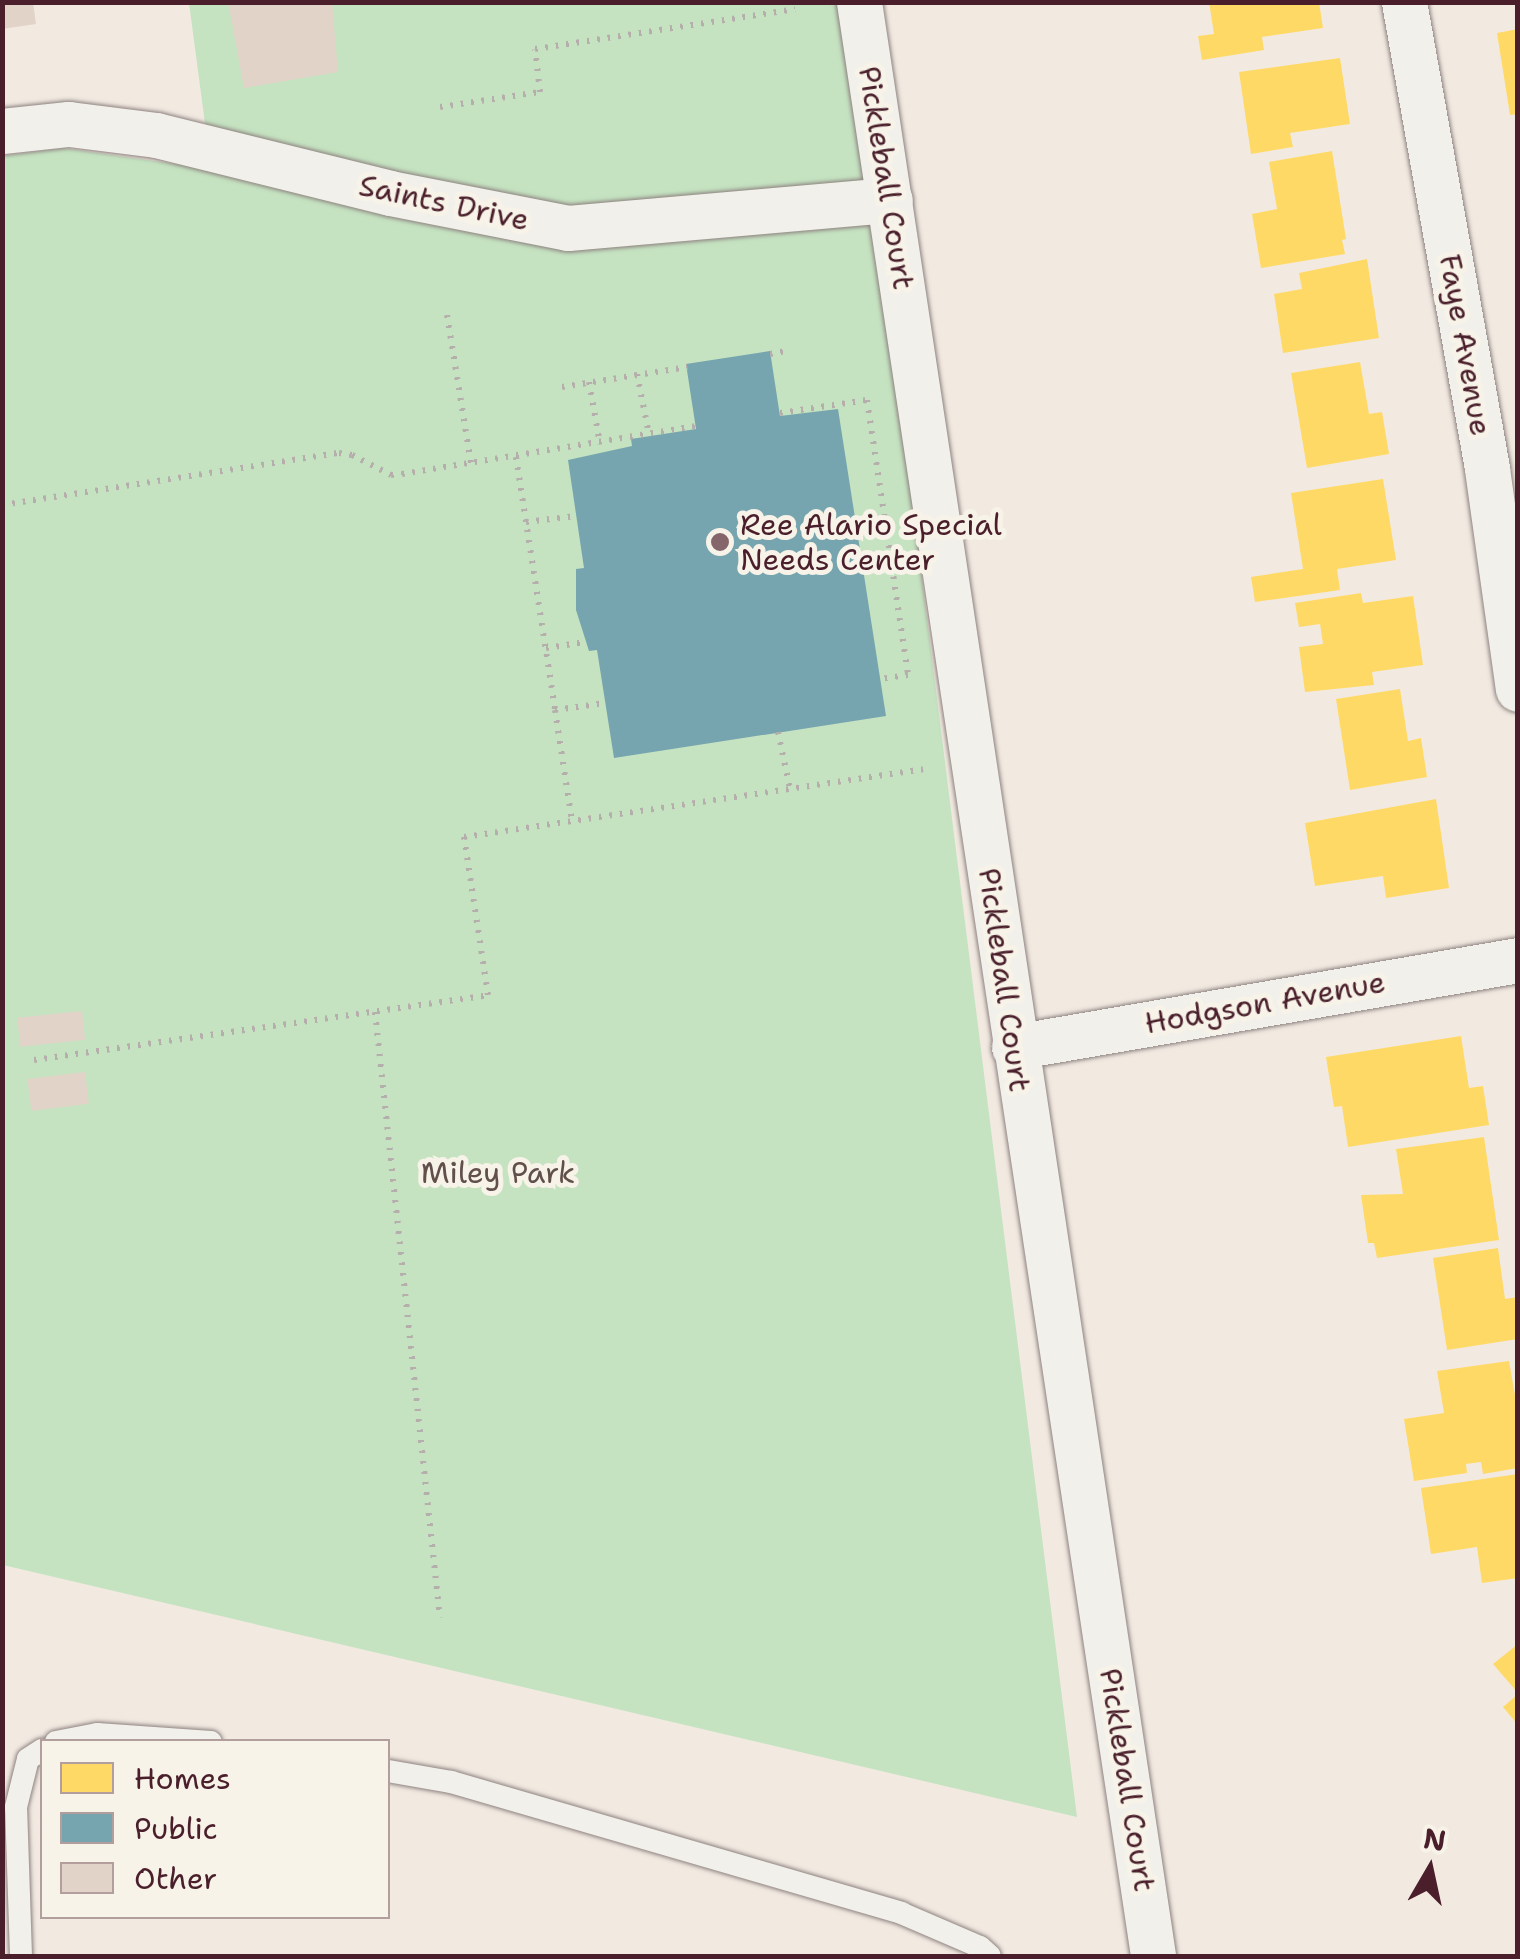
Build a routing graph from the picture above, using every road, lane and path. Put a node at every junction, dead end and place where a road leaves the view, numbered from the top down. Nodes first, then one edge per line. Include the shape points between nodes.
1 (859, 2) edge
2 (1404, 2) edge
3 (794, 9) dead end
4 (440, 107) dead end
5 (2, 131) edge
6 (890, 200) junction
7 (447, 315) dead end
8 (786, 351) dead end
9 (770, 354) dead end
10 (686, 366) dead end
11 (637, 374) junction
12 (589, 382) junction
13 (562, 387) dead end
14 (780, 413) dead end
15 (696, 426) dead end
16 (648, 434) junction
17 (600, 444) junction
18 (516, 457) junction
19 (471, 464) junction
20 (2, 506) edge
21 (576, 516) dead end
22 (526, 522) junction
23 (586, 642) dead end
24 (546, 648) junction
25 (880, 680) dead end
26 (1518, 689) edge
27 (606, 703) dead end
28 (556, 710) junction
29 (778, 732) dead end
30 (923, 769) dead end
31 (790, 789) junction
32 (572, 821) junction
33 (1518, 960) edge
34 (375, 1012) junction
35 (1014, 1047) junction
36 (34, 1060) dead end
37 (440, 1618) dead end
38 (71, 1739) edge
39 (169, 1739) edge
40 (40, 1751) edge
41 (390, 1772) edge
42 (22, 1956) edge
43 (990, 1956) edge
44 (1153, 1956) edge

1 - 6 street, Pickleball Court
2 - 26 street, Faye Avenue via 1487,470
3 - 4 path via 535,49 540,92
5 - 6 street, Saints Drive via 69,124 156,135 390,194 568,228
6 - 35 street, Pickleball Court
7 - 19 path
8 - 9 path
10 - 11 path
11 - 12 path
11 - 16 path
12 - 13 path
12 - 17 path
14 - 25 path via 867,400 908,675
15 - 16 path
16 - 17 path
17 - 18 path
18 - 19 path
18 - 22 path
19 - 20 path via 391,475 339,453
21 - 22 path
22 - 24 path
23 - 24 path
24 - 28 path
27 - 28 path
28 - 32 path
29 - 31 path
30 - 31 path
31 - 32 path
32 - 34 path via 464,837 488,995
33 - 35 street, Hodgson Avenue
34 - 36 path
34 - 37 path
35 - 44 street, Pickleball Court
38 - 39 lane
40 - 42 lane via 28,1759 16,1807
41 - 43 lane via 451,1782 901,1913

